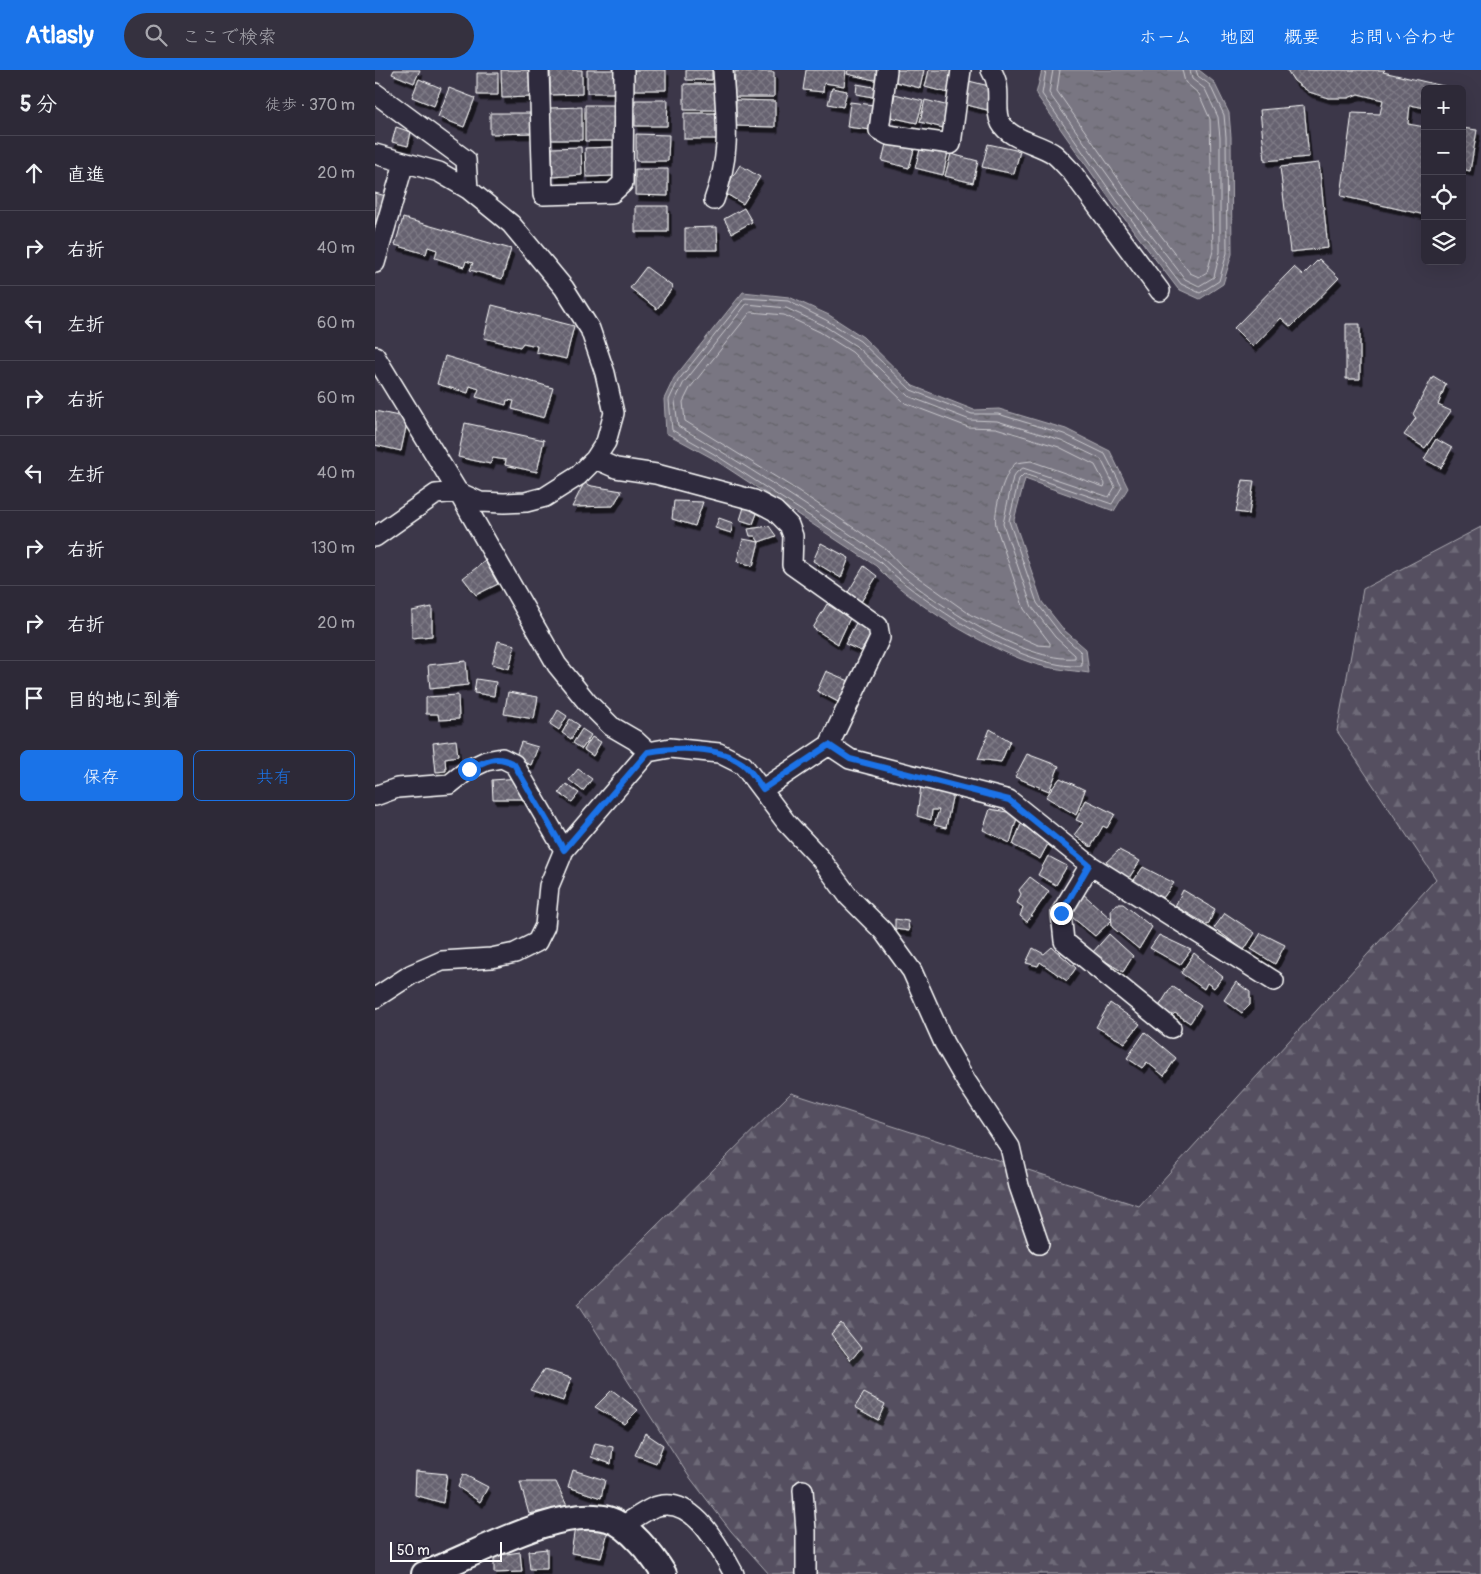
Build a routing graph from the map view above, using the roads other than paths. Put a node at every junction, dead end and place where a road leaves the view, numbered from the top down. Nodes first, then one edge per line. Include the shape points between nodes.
1 (539, 70) edge
2 (623, 70) edge
3 (723, 70) edge
4 (887, 70) edge
5 (961, 70) edge
6 (991, 70) edge
7 (375, 93) edge
8 (375, 154) edge
9 (404, 164) junction
10 (468, 189) junction
11 (714, 200) dead end
12 (375, 263) edge
13 (1161, 291) dead end
14 (375, 356) edge
15 (595, 459) junction
16 (458, 492) junction
17 (375, 537) edge
18 (829, 745) junction
19 (648, 752) junction
20 (763, 789) junction
21 (375, 796) edge
22 (564, 850) junction
23 (1089, 865) junction
24 (1274, 980) dead end
25 (375, 998) edge
26 (1171, 1028) dead end
27 (1039, 1244) dead end
28 (803, 1490) dead end
29 (622, 1526) junction
30 (424, 1574) edge
31 (665, 1574) edge
32 (734, 1574) edge
33 (806, 1574) edge

1 - 2 street via 543,195 612,193 623,183
3 - 11 street via 728,146
4 - 5 street via 879,130 888,135 951,144
6 - 13 street via 998,81 1001,122 1014,136 1054,154 1071,170
7 - 10 street via 466,160
8 - 9 street
9 - 10 street via 439,172
9 - 12 street
10 - 15 street via 511,224 563,288 590,329 614,413 606,442
14 - 16 street
15 - 16 street via 578,476 545,497 526,502 480,502
15 - 18 street via 616,468 655,474 747,498 775,510 789,525 793,536 792,565 878,626 880,638
16 - 17 street via 436,494
16 - 19 street via 557,665 611,726
18 - 20 street
18 - 23 street via 850,759 1009,800
19 - 20 street via 670,748 719,753 743,765
19 - 22 street
20 - 27 street via 786,822 820,858 849,897 883,931 912,971 944,1043 1010,1147 1019,1186
21 - 22 street via 397,788 450,784 469,769 502,758 514,764
22 - 25 street via 549,886 545,926 537,942 515,953 491,958 442,961 412,974
23 - 24 street
23 - 26 street via 1061,913 1064,941
28 - 33 street
29 - 30 main road via 608,1519 568,1518 511,1537
29 - 31 main road
29 - 32 street via 653,1508 673,1505 709,1530

